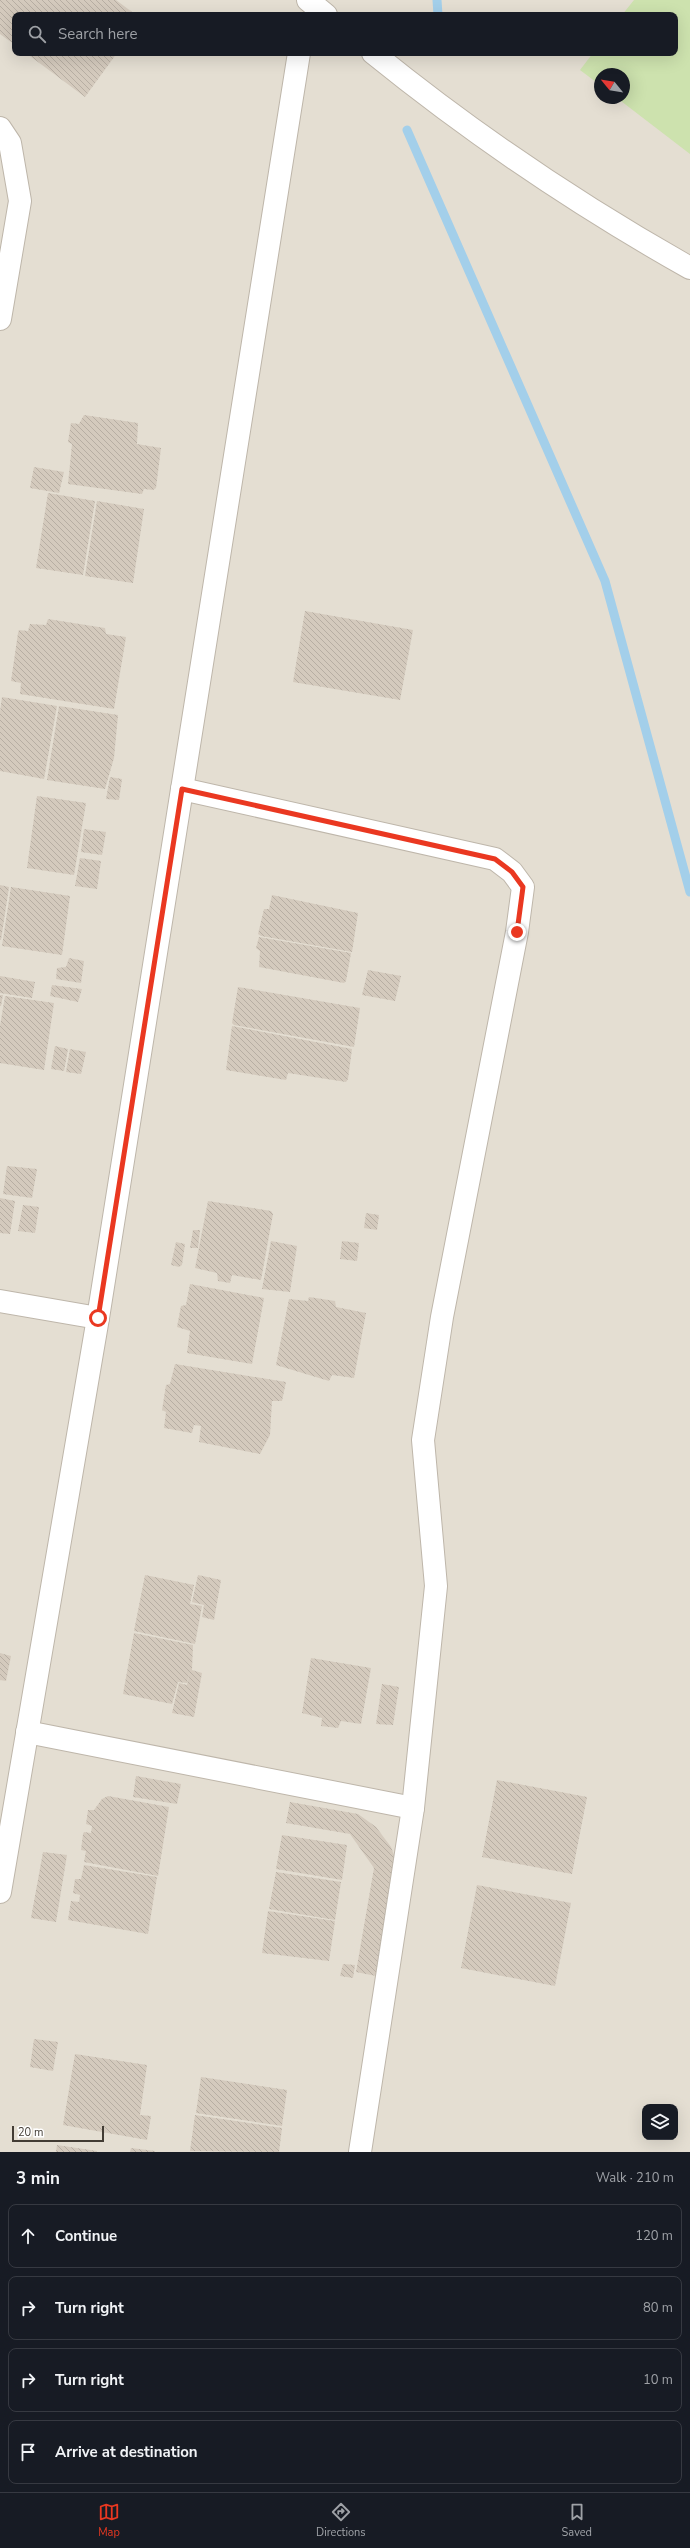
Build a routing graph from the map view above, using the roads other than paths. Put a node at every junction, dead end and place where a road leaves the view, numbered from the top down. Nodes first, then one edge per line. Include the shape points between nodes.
1 (308, 0) edge
2 (306, 12) edge
3 (322, 12) edge
4 (299, 56) edge
5 (377, 56) edge
6 (0, 128) edge
7 (690, 268) edge
8 (0, 319) edge
9 (182, 789) junction
10 (0, 1301) edge
11 (98, 1318) junction
12 (27, 1732) junction
13 (413, 1808) junction
14 (0, 1892) edge
15 (360, 2152) edge

1 - 2 street
1 - 3 street
4 - 9 street
5 - 7 street via 428,98 494,146 630,235
6 - 8 street via 10,143 20,201
9 - 11 street
9 - 13 street via 495,859 512,872 523,887 517,932 442,1317 423,1440 436,1586
10 - 11 street
11 - 12 street
12 - 13 street
12 - 14 street
13 - 15 street

